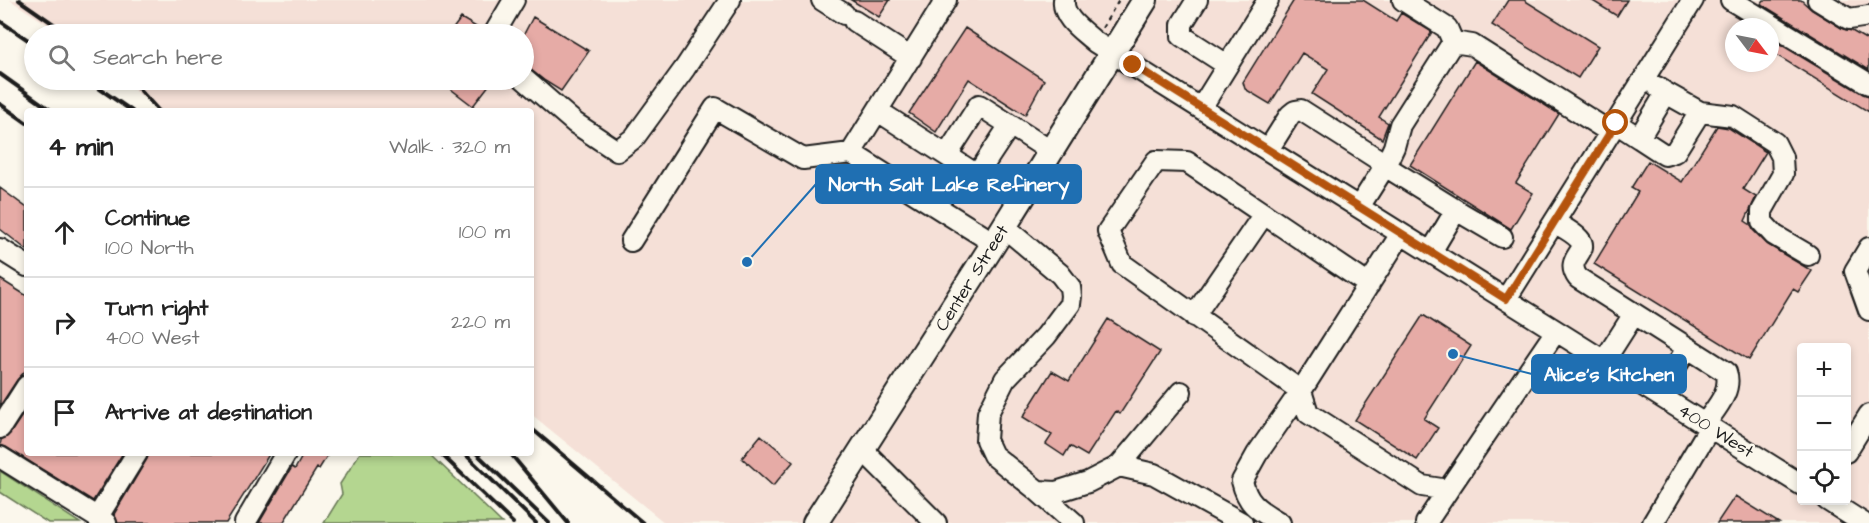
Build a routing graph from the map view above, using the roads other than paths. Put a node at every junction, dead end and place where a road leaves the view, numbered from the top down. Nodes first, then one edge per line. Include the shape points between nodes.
1 (514, 0) edge
2 (730, 0) edge
3 (822, 0) edge
4 (946, 0) edge
5 (1064, 0) edge
6 (1145, 0) edge
7 (1197, 0) edge
8 (1268, 0) edge
9 (1403, 0) edge
10 (1693, 0) edge
11 (1731, 0) edge
12 (1818, 0) edge
13 (1869, 16) edge
14 (500, 24) edge
15 (1453, 42) junction
16 (1113, 53) junction
17 (911, 58) junction
18 (1227, 65) junction
19 (1644, 78) junction
20 (1869, 84) edge
21 (534, 88) edge
22 (1666, 93) junction
23 (1201, 108) junction
24 (878, 111) junction
25 (1700, 112) junction
26 (1010, 125) junction
27 (1613, 128) junction
28 (1639, 138) junction
29 (1268, 150) junction
30 (1052, 152) junction
31 (851, 153) junction
32 (947, 155) junction
33 (1385, 166) junction
34 (1359, 207) junction
35 (1456, 210) junction
36 (1264, 214) junction
37 (1554, 222) junction
38 (1401, 234) junction
39 (999, 235) junction
40 (1502, 237) dead end
41 (631, 241) dead end
42 (1869, 248) edge
43 (0, 249) edge
44 (1431, 252) junction
45 (1808, 255) dead end
46 (24, 264) edge
47 (1369, 285) junction
48 (1506, 299) junction
49 (1869, 310) edge
50 (1634, 314) junction
51 (1194, 316) junction
52 (1556, 331) junction
53 (1687, 348) junction
54 (1604, 361) junction
55 (24, 391) edge
56 (1301, 391) junction
57 (1181, 392) dead end
58 (1659, 395) junction
59 (1869, 415) edge
60 (1708, 426) junction
61 (0, 428) edge
62 (862, 449) junction
63 (1847, 451) edge
64 (134, 456) edge
65 (284, 456) edge
66 (0, 457) edge
67 (1119, 466) junction
68 (1797, 481) edge
69 (1448, 490) junction
70 (1038, 491) junction
71 (1834, 505) edge
72 (102, 520) edge
73 (245, 523) edge
74 (815, 523) edge
75 (936, 523) edge
76 (1074, 523) edge
77 (1242, 523) edge
78 (1280, 523) edge
79 (1426, 523) edge
80 (1653, 523) edge
81 (1863, 523) edge

1 - 14 street
2 - 21 street via 634,138 617,151 575,123
3 - 17 street
4 - 17 street
5 - 16 street, 400 West via 1071,21
6 - 16 main road, Center Street
7 - 18 street via 1182,24 1182,36
8 - 18 street
9 - 15 street via 1447,28
10 - 19 street
11 - 20 street
12 - 13 street via 1849,19
15 - 27 street via 1472,45
15 - 33 street via 1400,125
16 - 23 street, 400 West
16 - 30 main road, Center Street
17 - 24 street
18 - 23 street
19 - 22 street
19 - 27 street
22 - 25 street
22 - 28 street
23 - 29 street, 400 West
24 - 31 street
24 - 32 street
25 - 28 street via 1675,152 1665,155
25 - 45 street via 1733,116 1775,143 1782,157 1783,174 1762,211 1762,222 1774,235
26 - 30 street
26 - 32 street via 977,175
26 - 32 street via 979,105
27 - 28 street
27 - 37 street
29 - 33 street via 1290,115 1301,110
29 - 34 street, 400 West
30 - 39 main road, Center Street
31 - 39 street
31 - 41 street via 803,159 716,108
33 - 34 street
33 - 35 street
34 - 38 street, 400 West
35 - 40 street
35 - 44 street
36 - 47 street
36 - 51 street
36 - 51 street via 1187,162 1156,162 1108,231 1122,264
37 - 48 street
37 - 50 street via 1582,244 1572,264 1578,278
38 - 44 street, 400 West
38 - 47 street
39 - 62 main road, Center Street
39 - 70 street via 1060,274 1070,288 1070,304 1005,379 988,413 986,440 993,455
42 - 49 street via 1855,271
43 - 46 street
44 - 48 street, 400 West
47 - 56 street
48 - 52 street, 400 West
50 - 53 street
50 - 54 street
51 - 56 street
52 - 54 street, 400 West
52 - 69 street
53 - 58 street
53 - 60 street via 1726,372 1728,379 1728,388
54 - 58 street, 400 West
55 - 61 street
56 - 69 street via 1308,412 1422,486
56 - 78 street via 1242,481 1246,497
57 - 67 street
58 - 60 street, 400 West
59 - 63 street
60 - 68 street, 400 West
60 - 80 street
62 - 74 main road, Center Street
62 - 75 street
64 - 72 street
65 - 73 street
66 - 72 street
67 - 70 street via 1056,492
67 - 77 street via 1154,474
69 - 79 street
70 - 76 street
71 - 81 street

